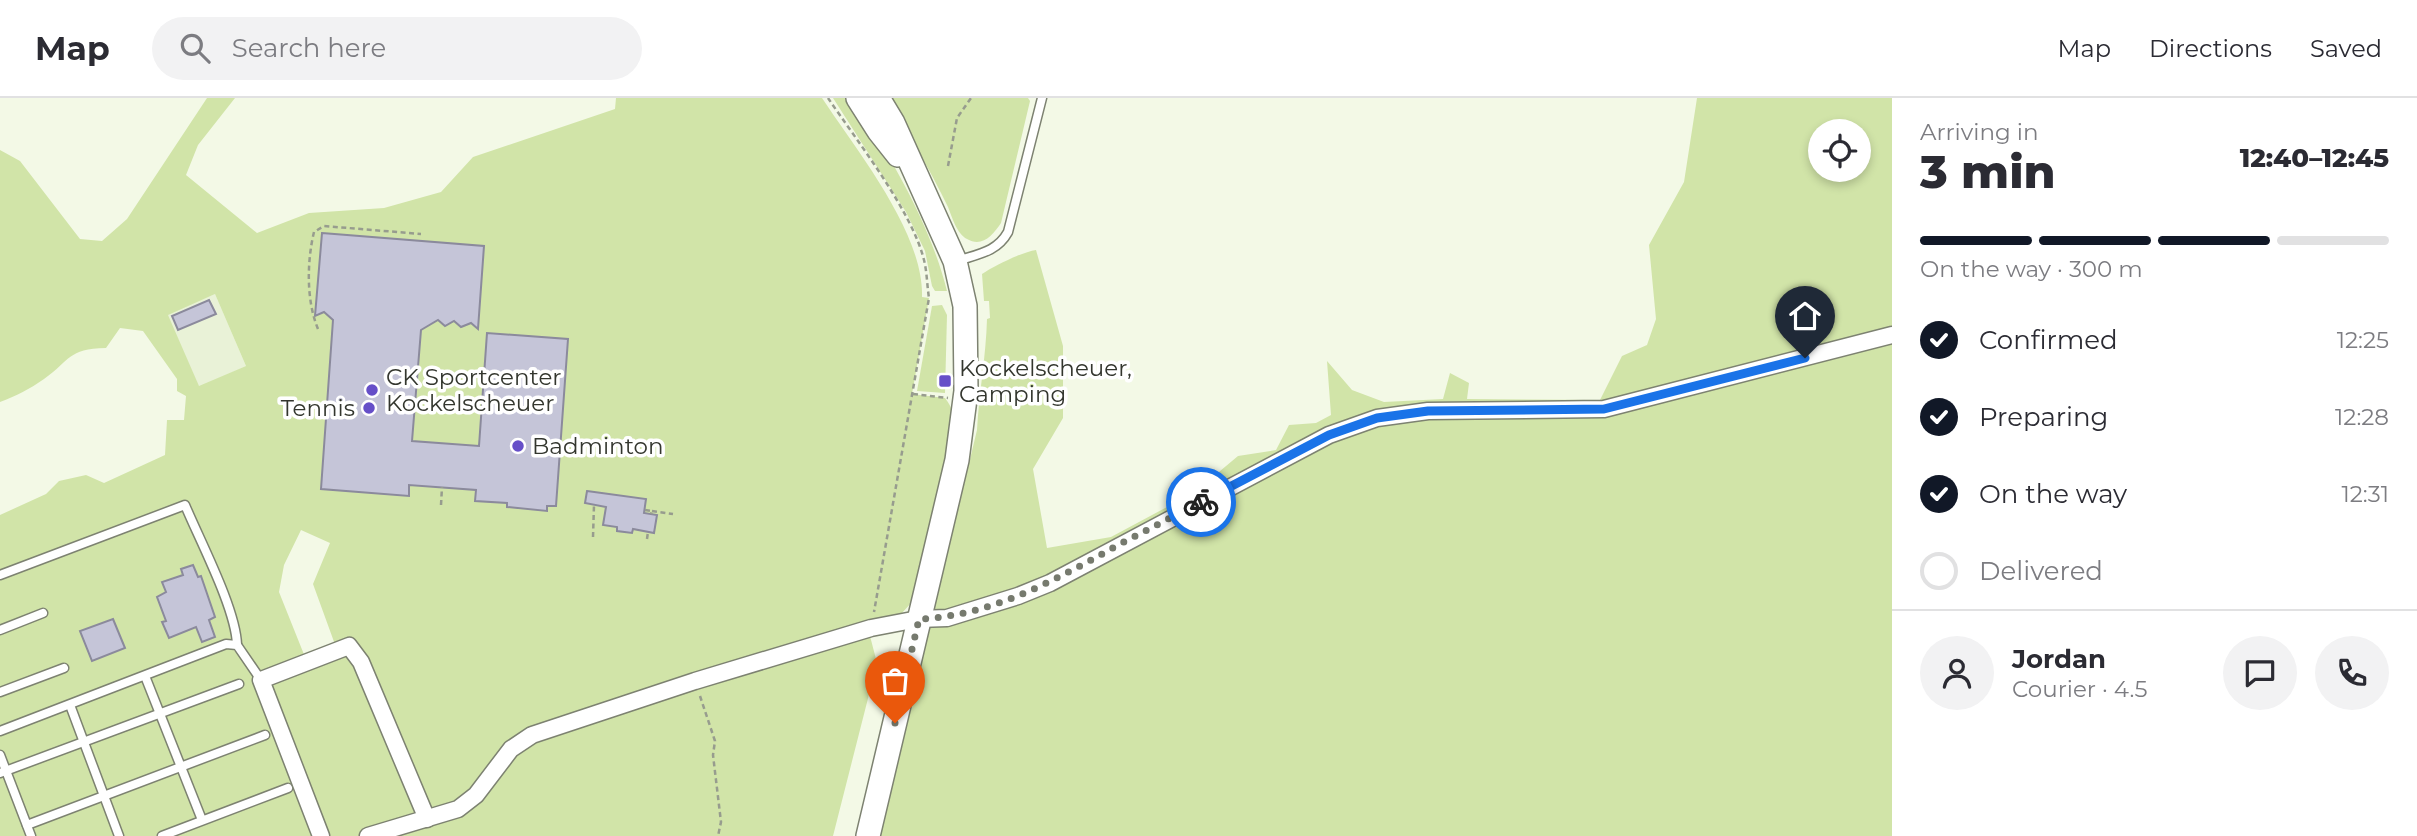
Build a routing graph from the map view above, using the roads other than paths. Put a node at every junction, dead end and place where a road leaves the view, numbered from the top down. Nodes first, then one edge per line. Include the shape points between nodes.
1 (858, 98) edge
2 (878, 98) edge
3 (1042, 98) edge
4 (921, 185) junction
5 (955, 261) junction
6 (1892, 335) edge
7 (0, 575) edge
8 (43, 613) dead end
9 (919, 619) junction
10 (0, 630) edge
11 (237, 645) junction
12 (64, 668) dead end
13 (145, 676) junction
14 (261, 680) junction
15 (239, 684) dead end
16 (0, 692) edge
17 (70, 705) junction
18 (160, 714) junction
19 (0, 731) edge
20 (265, 735) dead end
21 (84, 742) junction
22 (0, 755) edge
23 (181, 767) junction
24 (3, 772) edge
25 (288, 788) dead end
26 (104, 796) junction
27 (428, 819) junction
28 (202, 820) junction
29 (27, 825) junction
30 (31, 836) edge
31 (119, 836) edge
32 (162, 836) edge
33 (321, 836) edge
34 (368, 836) edge
35 (868, 836) edge

1 - 4 main road
2 - 4 main road
3 - 5 lane via 1009,232 1002,244 990,251
4 - 5 main road
5 - 9 main road via 965,306 965,400 957,460
6 - 9 street via 1604,409 1428,411 1377,418 1329,435 1050,583 947,618
7 - 11 lane via 185,505 230,611
8 - 10 lane
9 - 27 street via 871,628 532,735 511,749 476,795 458,809
9 - 35 main road
11 - 13 lane via 226,645
11 - 14 lane
12 - 16 lane
13 - 17 lane
13 - 18 lane
14 - 27 street via 349,646 361,662
14 - 33 street
15 - 18 lane
17 - 19 lane
17 - 21 lane
18 - 21 lane
18 - 23 lane
20 - 23 lane
21 - 24 lane
21 - 26 lane
22 - 24 lane
23 - 26 lane
23 - 28 lane
24 - 29 lane
25 - 28 lane
26 - 29 lane
26 - 31 lane
27 - 34 street
28 - 32 lane
29 - 30 lane

